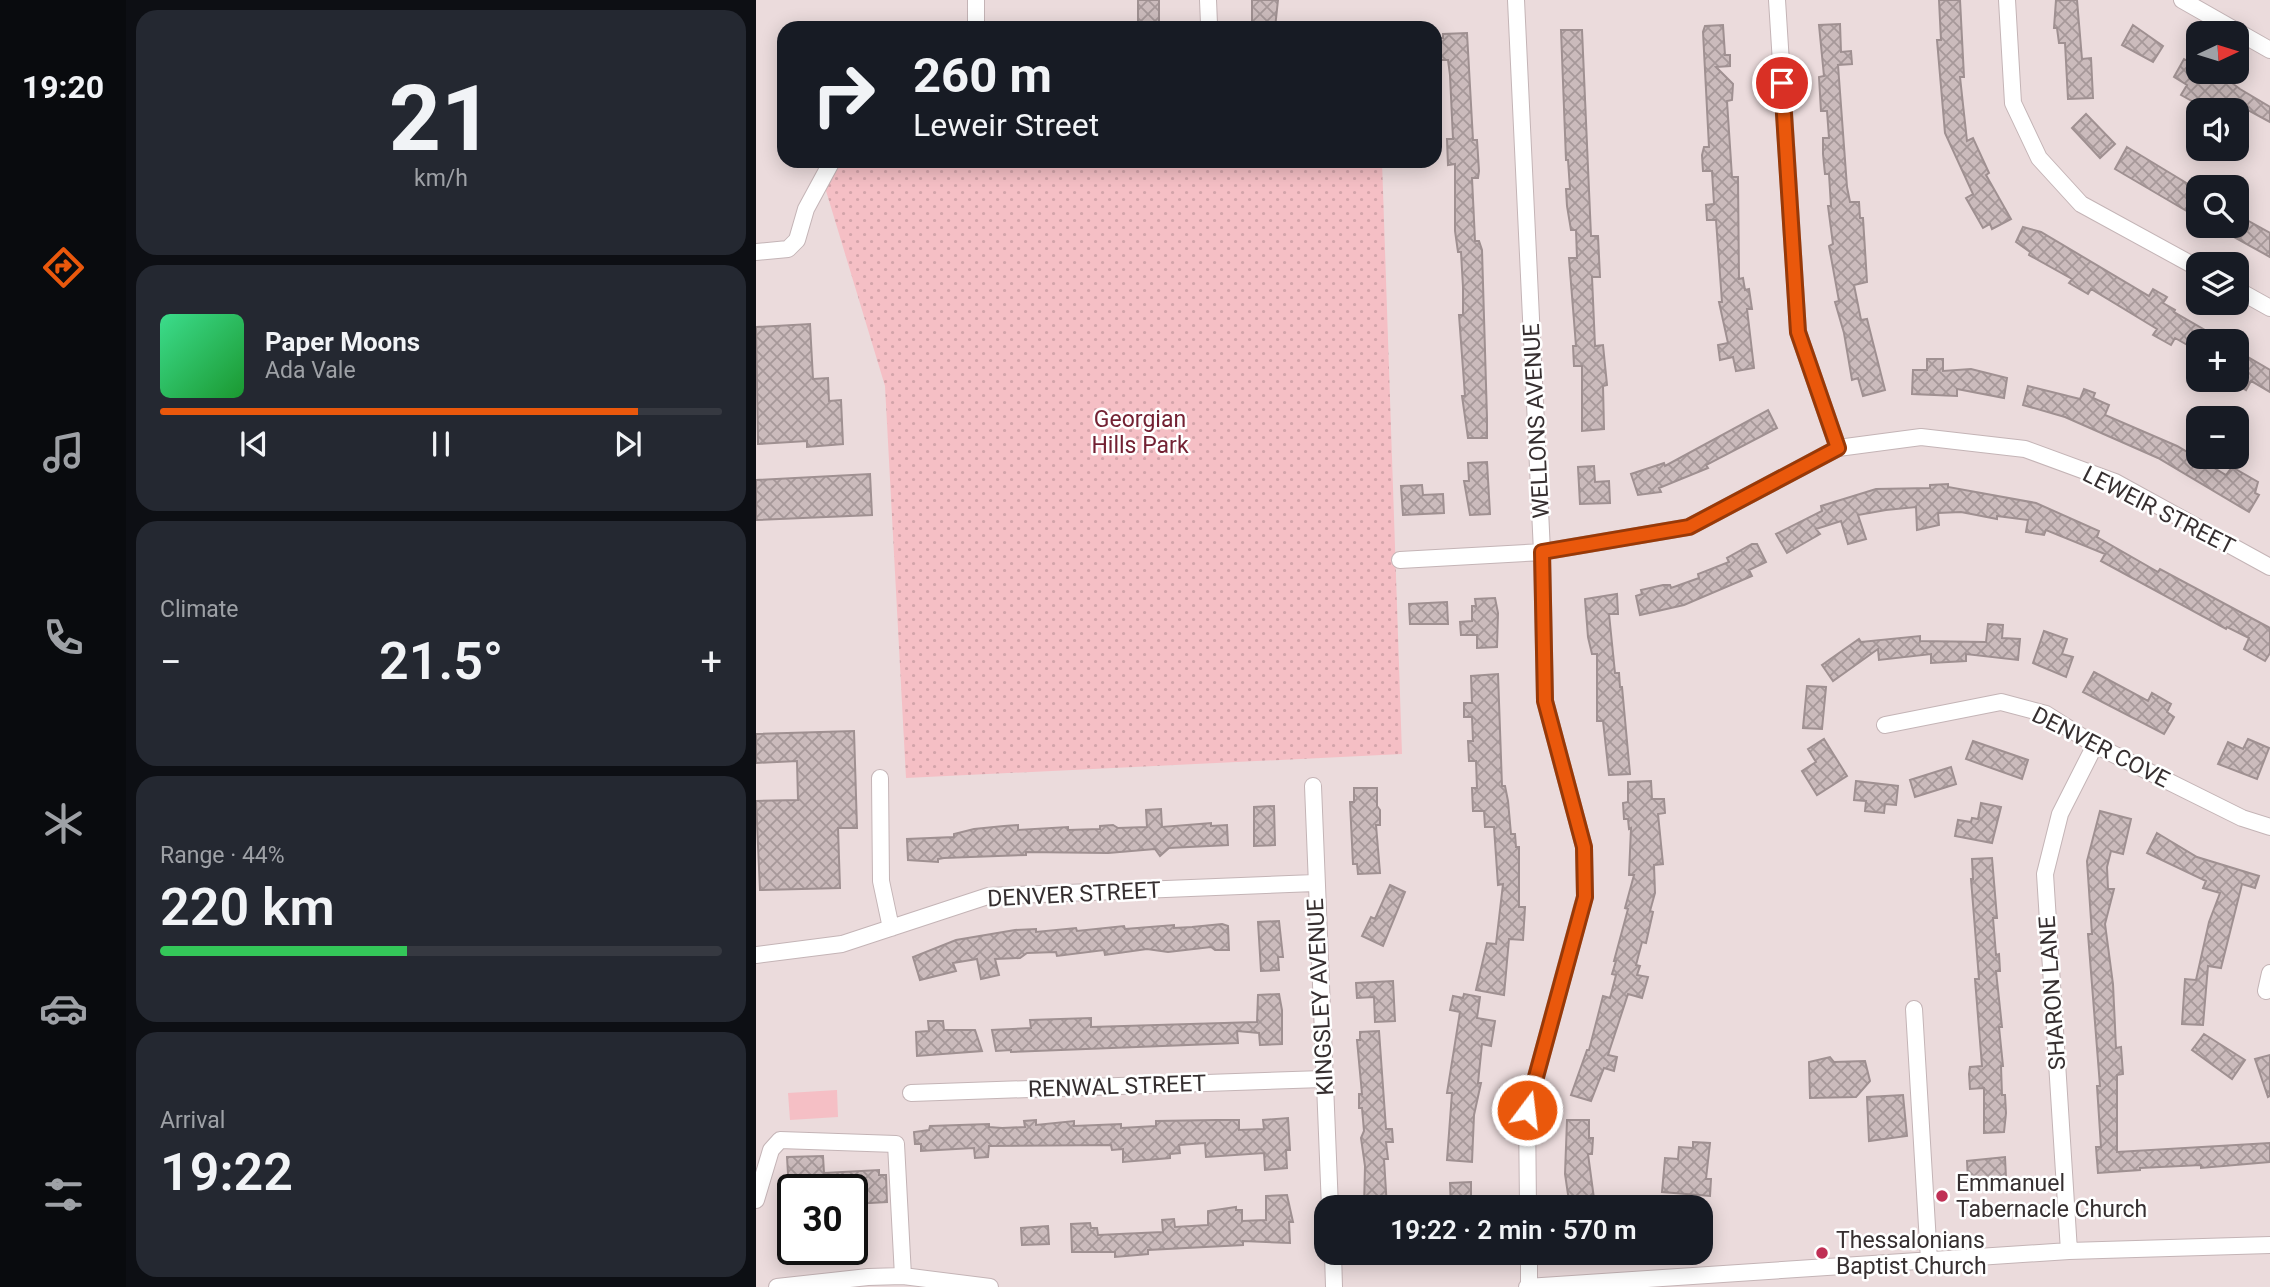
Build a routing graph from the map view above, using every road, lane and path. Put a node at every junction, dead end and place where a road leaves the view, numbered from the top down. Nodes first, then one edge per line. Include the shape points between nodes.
1 (976, 0) edge
2 (1208, 0) edge
3 (1516, 0) edge
4 (1777, 0) edge
5 (2007, 0) edge
6 (2182, 0) edge
7 (976, 21) edge
8 (1209, 21) edge
9 (2270, 50) edge
10 (828, 168) edge
11 (756, 252) edge
12 (2186, 261) edge
13 (2249, 296) edge
14 (2270, 308) edge
15 (1838, 448) junction
16 (1542, 552) junction
17 (1400, 560) dead end
18 (2270, 567) edge
19 (1885, 725) dead end
20 (2095, 745) junction
21 (880, 778) dead end
22 (1313, 786) dead end
23 (2270, 827) edge
24 (1315, 883) junction
25 (891, 928) junction
26 (756, 955) edge
27 (2270, 973) edge
28 (2266, 991) dead end
29 (1913, 1009) dead end
30 (1323, 1079) junction
31 (911, 1093) dead end
32 (1329, 1195) edge
33 (1528, 1195) edge
34 (756, 1200) edge
35 (2270, 1245) edge
36 (2069, 1251) junction
37 (1929, 1260) junction
38 (1333, 1265) edge
39 (1529, 1265) edge
40 (903, 1276) junction
41 (777, 1287) edge
42 (990, 1287) edge
43 (1334, 1287) edge
44 (1528, 1287) edge

1 - 7 street
2 - 8 street
3 - 16 street, WELLONS AVENUE
4 - 15 street via 1798,332
5 - 12 street via 2013,103 2039,158 2081,204
6 - 9 street
10 - 11 street via 806,209 797,240 788,249
13 - 14 street
15 - 16 street, LEWEIR STREET via 1689,527
15 - 18 street, LEWEIR STREET via 1921,437 2025,449 2115,482
16 - 17 street, LEWEIR STREET
16 - 33 street, WELLONS AVENUE via 1545,701 1584,847 1585,897 1527,1110
19 - 20 street, DENVER COVE via 2001,702 2046,714
20 - 23 street, DENVER COVE via 2242,818
20 - 36 street, SHARON LANE via 2060,814 2045,874
21 - 25 street via 881,881
22 - 24 street, KINGSLEY AVENUE
24 - 25 street, DENVER STREET via 988,896
24 - 30 street, KINGSLEY AVENUE
25 - 26 street, DENVER STREET via 842,944
27 - 28 street
29 - 37 street
30 - 31 street, RENWAL STREET
30 - 32 street, KINGSLEY AVENUE
34 - 40 street via 771,1150 780,1140 896,1144
35 - 36 street
36 - 37 street
37 - 44 street
38 - 43 street
39 - 44 street
40 - 41 street
40 - 42 street

